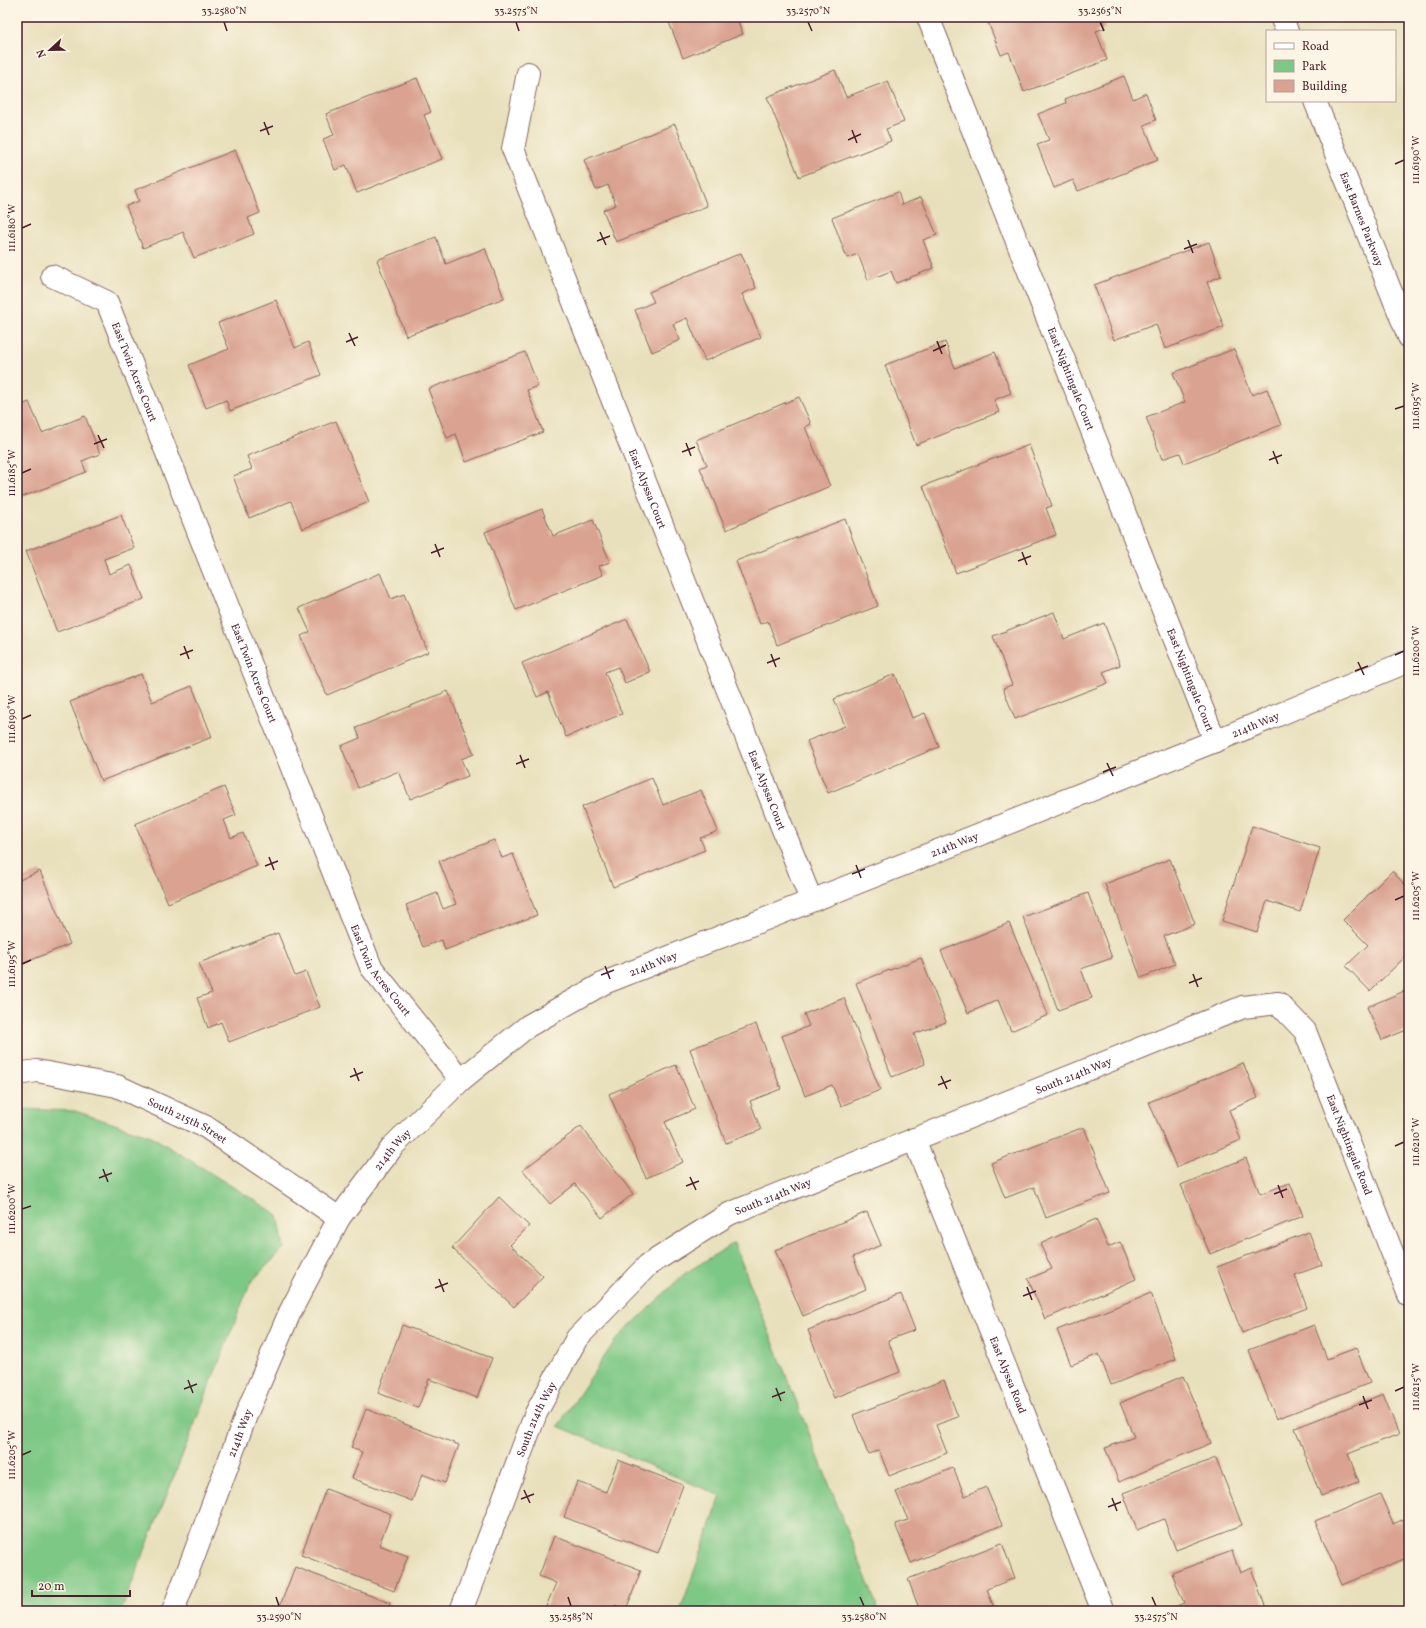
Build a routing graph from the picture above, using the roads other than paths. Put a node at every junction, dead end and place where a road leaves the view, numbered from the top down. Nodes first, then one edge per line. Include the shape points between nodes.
1 (928, 17) edge
2 (1281, 17) edge
3 (1287, 30) edge
4 (528, 73) dead end
5 (1315, 102) edge
6 (52, 276) dead end
7 (1409, 337) edge
8 (1409, 661) edge
9 (1215, 741) junction
10 (811, 900) junction
11 (1278, 1003) joint
12 (17, 1074) edge
13 (461, 1080) junction
14 (914, 1139) junction
15 (339, 1218) junction
16 (1409, 1295) edge
17 (173, 1611) edge
18 (461, 1611) edge
19 (1103, 1611) edge

1 - 9 street, East Nightingale Court
2 - 3 street
4 - 10 street, East Alyssa Court via 513,149
5 - 7 street, East Barnes Parkway
6 - 13 street, East Twin Acres Court via 107,302 370,967
8 - 9 street, 214th Way
9 - 10 street, 214th Way
10 - 13 street, 214th Way via 604,983 528,1026
11 - 14 street, South 214th Way via 1243,1007
11 - 16 street, East Nightingale Road via 1305,1031
12 - 15 street, South 215th Street via 36,1072 117,1086 206,1127
13 - 15 street, 214th Way via 394,1145
14 - 18 street, South 214th Way via 729,1214 648,1264 577,1338 536,1413
14 - 19 street, East Alyssa Road
15 - 17 street, 214th Way via 290,1312 248,1410

